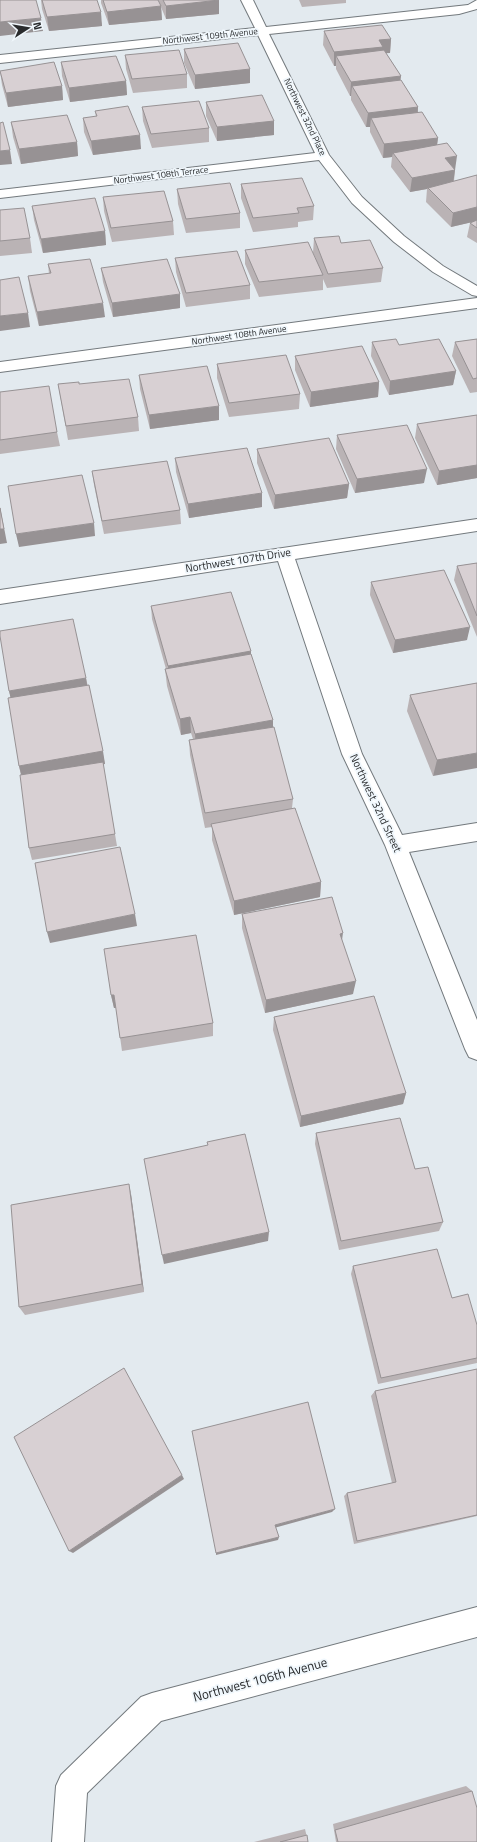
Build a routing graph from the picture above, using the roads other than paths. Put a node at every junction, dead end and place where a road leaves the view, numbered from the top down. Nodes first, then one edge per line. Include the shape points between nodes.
1 (247, 0) edge
2 (477, 4) edge
3 (262, 30) junction
4 (0, 59) edge
5 (323, 156) junction
6 (0, 194) edge
7 (477, 292) edge
8 (477, 303) edge
9 (0, 367) edge
10 (477, 525) edge
11 (284, 553) junction
12 (0, 597) edge
13 (477, 832) edge
14 (396, 845) junction
15 (477, 1049) edge
16 (477, 1622) edge
17 (68, 1842) edge

1 - 3 street, Northwest 32nd Place
2 - 3 street, Northwest 109th Avenue via 459,10 417,9
3 - 4 street, Northwest 109th Avenue
3 - 5 street, Northwest 32nd Place
5 - 6 street, Northwest 108th Terrace
5 - 7 street, Northwest 32nd Place via 357,200 399,239 438,269
8 - 9 street, Northwest 108th Avenue
10 - 11 street, Northwest 107th Drive
11 - 12 street, Northwest 107th Drive
11 - 14 street, Northwest 32nd Street via 352,754
13 - 14 street
14 - 15 street, Northwest 32nd Street
16 - 17 street, Northwest 106th Avenue via 152,1708 72,1786

